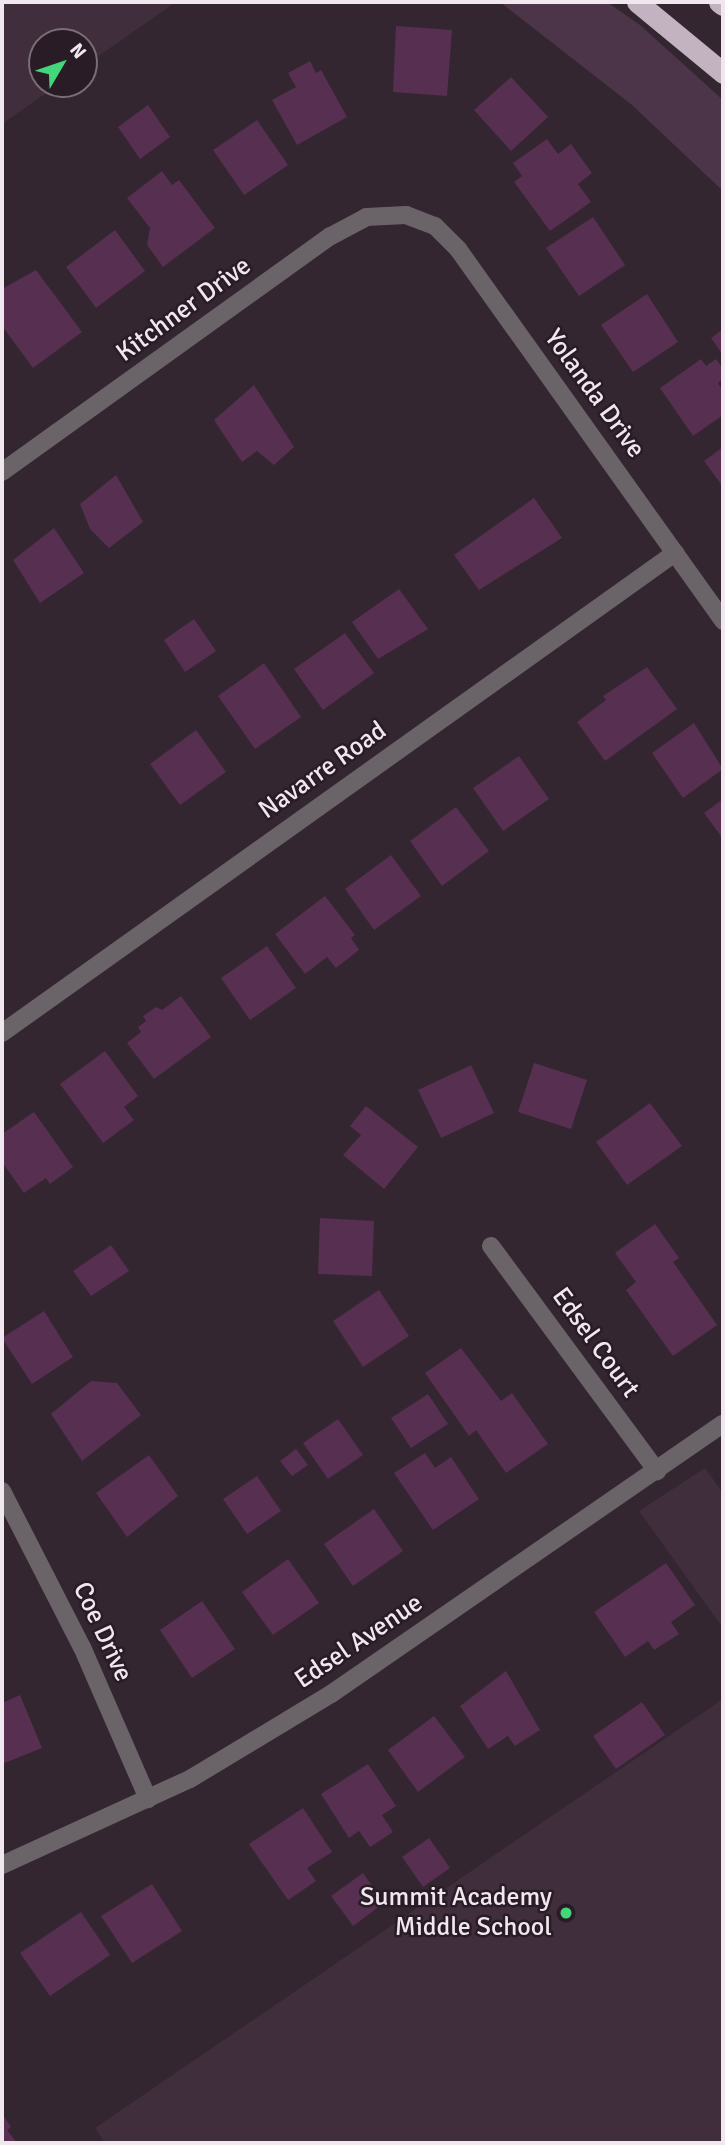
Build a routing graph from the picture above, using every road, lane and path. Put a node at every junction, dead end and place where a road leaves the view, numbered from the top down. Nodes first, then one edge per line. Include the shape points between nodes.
1 (637, 2) edge
2 (719, 2) edge
3 (723, 5) edge
4 (723, 73) edge
5 (406, 215) joint
6 (2, 472) edge
7 (675, 553) junction
8 (723, 621) edge
9 (2, 1033) edge
10 (491, 1246) dead end
11 (723, 1424) edge
12 (657, 1471) junction
13 (2, 1491) edge
14 (148, 1799) junction
15 (2, 1865) edge

1 - 4 highway
2 - 3 highway
5 - 6 street, Kitchner Drive via 366,217 331,236
5 - 7 street, Yolanda Drive via 435,226 458,249
7 - 8 street, Yolanda Drive
7 - 9 street, Navarre Road
10 - 12 street, Edsel Court
11 - 12 street, Edsel Avenue
12 - 14 street, Edsel Avenue via 331,1694
13 - 14 street, Coe Drive via 82,1647
14 - 15 street, Edsel Avenue via 93,1820

